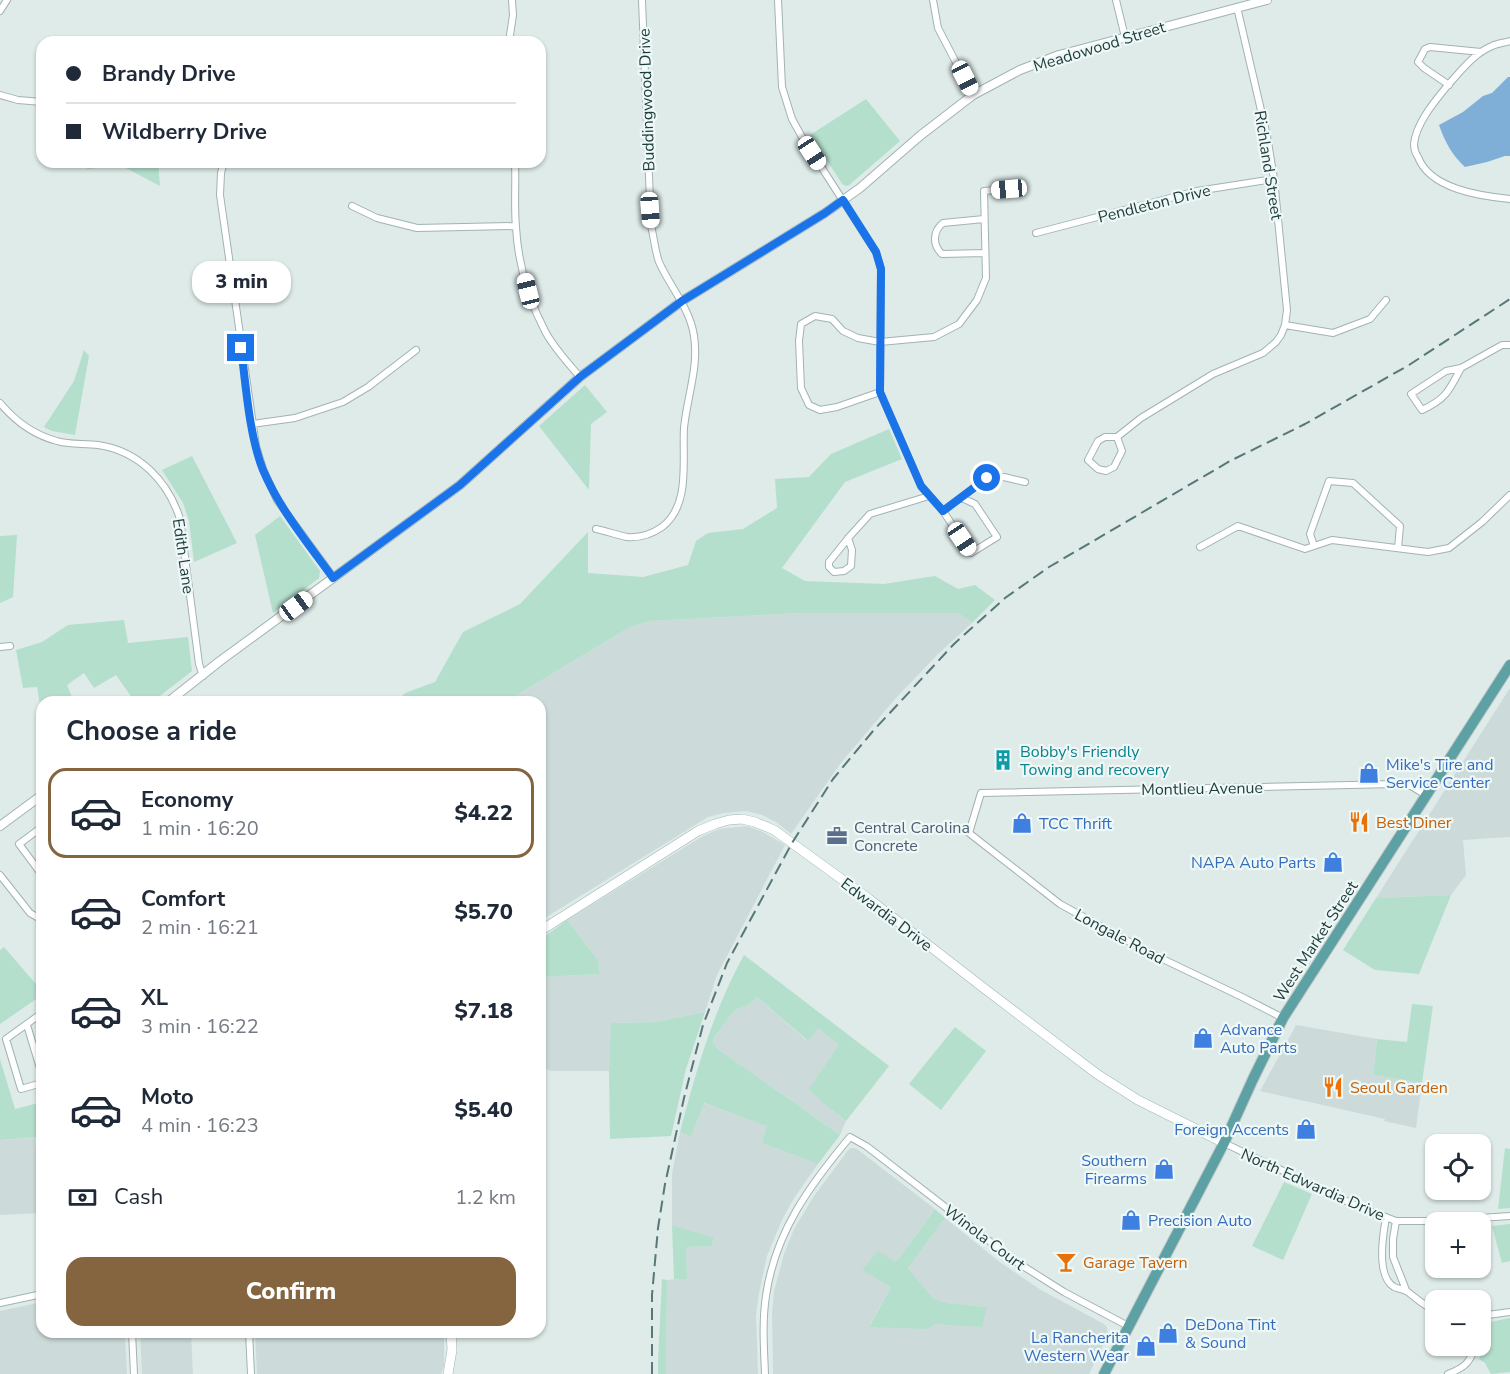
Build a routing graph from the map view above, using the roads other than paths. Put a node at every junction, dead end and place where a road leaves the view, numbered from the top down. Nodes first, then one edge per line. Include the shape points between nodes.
1 (7, 0) edge
2 (512, 0) edge
3 (642, 0) edge
4 (778, 0) edge
5 (933, 0) edge
6 (1116, 0) edge
7 (1267, 0) edge
8 (1237, 7) junction
9 (0, 11) edge
10 (510, 36) edge
11 (1125, 37) junction
12 (1510, 41) edge
13 (1482, 52) junction
14 (1449, 85) junction
15 (0, 95) edge
16 (973, 95) junction
17 (36, 102) edge
18 (222, 168) edge
19 (515, 168) edge
20 (1274, 179) junction
21 (1009, 189) dead end
22 (1510, 198) edge
23 (843, 200) junction
24 (352, 206) dead end
25 (984, 219) junction
26 (516, 226) junction
27 (1036, 233) dead end
28 (985, 253) junction
29 (1386, 300) dead end
30 (682, 301) junction
31 (1285, 325) junction
32 (880, 342) junction
33 (1510, 345) edge
34 (416, 350) dead end
35 (1461, 368) junction
36 (580, 377) junction
37 (880, 392) junction
38 (0, 402) edge
39 (252, 424) junction
40 (1117, 437) junction
41 (1025, 482) dead end
42 (1510, 495) edge
43 (929, 496) junction
44 (962, 498) junction
45 (943, 511) junction
46 (596, 529) dead end
47 (848, 538) junction
48 (1314, 546) junction
49 (1200, 547) dead end
50 (1398, 548) junction
51 (333, 578) junction
52 (10, 646) dead end
53 (0, 647) edge
54 (1510, 665) edge
55 (203, 676) junction
56 (176, 696) edge
57 (1426, 795) junction
58 (36, 799) edge
59 (0, 826) edge
60 (36, 831) edge
61 (969, 833) joint
62 (36, 867) edge
63 (0, 875) edge
64 (36, 916) edge
65 (546, 927) edge
66 (36, 1018) edge
67 (1283, 1018) junction
68 (27, 1025) junction
69 (36, 1055) edge
70 (36, 1085) edge
71 (1224, 1143) junction
72 (1510, 1216) edge
73 (1386, 1218) junction
74 (1396, 1221) junction
75 (1406, 1290) junction
76 (36, 1295) edge
77 (0, 1303) edge
78 (1425, 1306) edge
79 (1510, 1312) edge
80 (1491, 1315) edge
81 (1128, 1326) junction
82 (132, 1338) edge
83 (249, 1338) edge
84 (451, 1338) edge
85 (1472, 1356) edge
86 (134, 1374) edge
87 (250, 1374) edge
88 (448, 1374) edge
89 (765, 1374) edge
90 (1104, 1374) edge
91 (1448, 1374) edge

1 - 9 street
2 - 10 street
3 - 30 street, Buddingwood Drive via 651,226 658,260
4 - 23 street via 785,97 802,136
5 - 16 street via 938,27
6 - 11 street
7 - 8 street, Meadowood Street
8 - 11 street, Meadowood Street
8 - 20 street, Richland Street
11 - 16 street, Meadowood Street via 1030,67
12 - 13 street
13 - 14 street
13 - 14 street via 1425,49 1418,62
14 - 22 street via 1421,122 1414,146 1419,161 1426,172 1450,187
15 - 17 street
16 - 23 street, Meadowood Street
18 - 39 street via 220,195
19 - 26 street
20 - 27 street, Pendleton Drive via 1197,191
20 - 31 street, Richland Street via 1287,310
21 - 25 street via 984,191
23 - 30 street, Meadowood Street
23 - 32 street via 876,252 881,269
24 - 26 street via 377,218 417,228
25 - 28 street
25 - 28 street via 943,223 934,240 942,254
26 - 36 street via 522,266 536,313 560,354
28 - 32 street via 986,278 977,300 959,324 934,337
29 - 31 street via 1370,319 1333,333
30 - 36 street, Meadowood Street
30 - 46 street, Buddingwood Drive via 695,349 684,427 682,490 676,511 668,522 648,534 626,537
31 - 40 street via 1276,342 1263,353 1212,374
32 - 37 street
32 - 37 street via 843,331 832,319 815,316 801,324 801,388 809,405 820,410 837,407
33 - 35 street via 1502,345
34 - 39 street via 343,402 295,418
35 - 35 street via 1449,392 1438,403 1422,410 1411,394 1446,371
36 - 51 street, Meadowood Street via 460,485
37 - 43 street
38 - 55 street, Edith Lane via 16,420 39,435 113,448 133,457 159,479 180,519
39 - 51 street via 263,469 278,500
40 - 40 street via 1122,451 1114,468 1098,469 1088,460 1098,441
41 - 44 street via 987,478
42 - 50 street via 1449,548 1428,552
43 - 45 street
43 - 47 street via 870,514
44 - 45 street
44 - 45 street via 975,504 997,537 971,553
47 - 47 street via 829,562 834,572 851,566
48 - 49 street via 1305,549 1238,526
48 - 50 street via 1332,540
48 - 50 street via 1310,534 1329,481 1353,483 1400,526
51 - 55 street, Meadowood Street
52 - 53 street
54 - 57 main road, West Market Street
55 - 56 street, Meadowood Street
57 - 61 street, Montlieu Avenue via 1411,786 1396,784 981,793
57 - 67 main road, West Market Street
58 - 59 street
60 - 62 street via 19,844
61 - 67 street, Longale Road via 1060,904
63 - 64 street
65 - 71 main road, Edwardia Drive via 698,831 729,820 755,822 774,830 869,899 1097,1074 1138,1100
66 - 68 street
67 - 71 main road, West Market Street
68 - 69 street
68 - 70 street via 6,1039 21,1089
71 - 73 street, North Edwardia Drive
71 - 81 main road, West Market Street
72 - 74 street, North Edwardia Drive
73 - 74 street, North Edwardia Drive
73 - 75 street via 1382,1246 1385,1273 1393,1286
74 - 75 street via 1393,1257
75 - 78 street
76 - 77 street
79 - 80 street
81 - 89 street, Winola Court via 1015,1261 850,1137 808,1189 791,1217 774,1259 765,1307
81 - 90 main road, West Market Street
82 - 86 street
83 - 87 street
84 - 88 main road
85 - 91 street via 1460,1369

